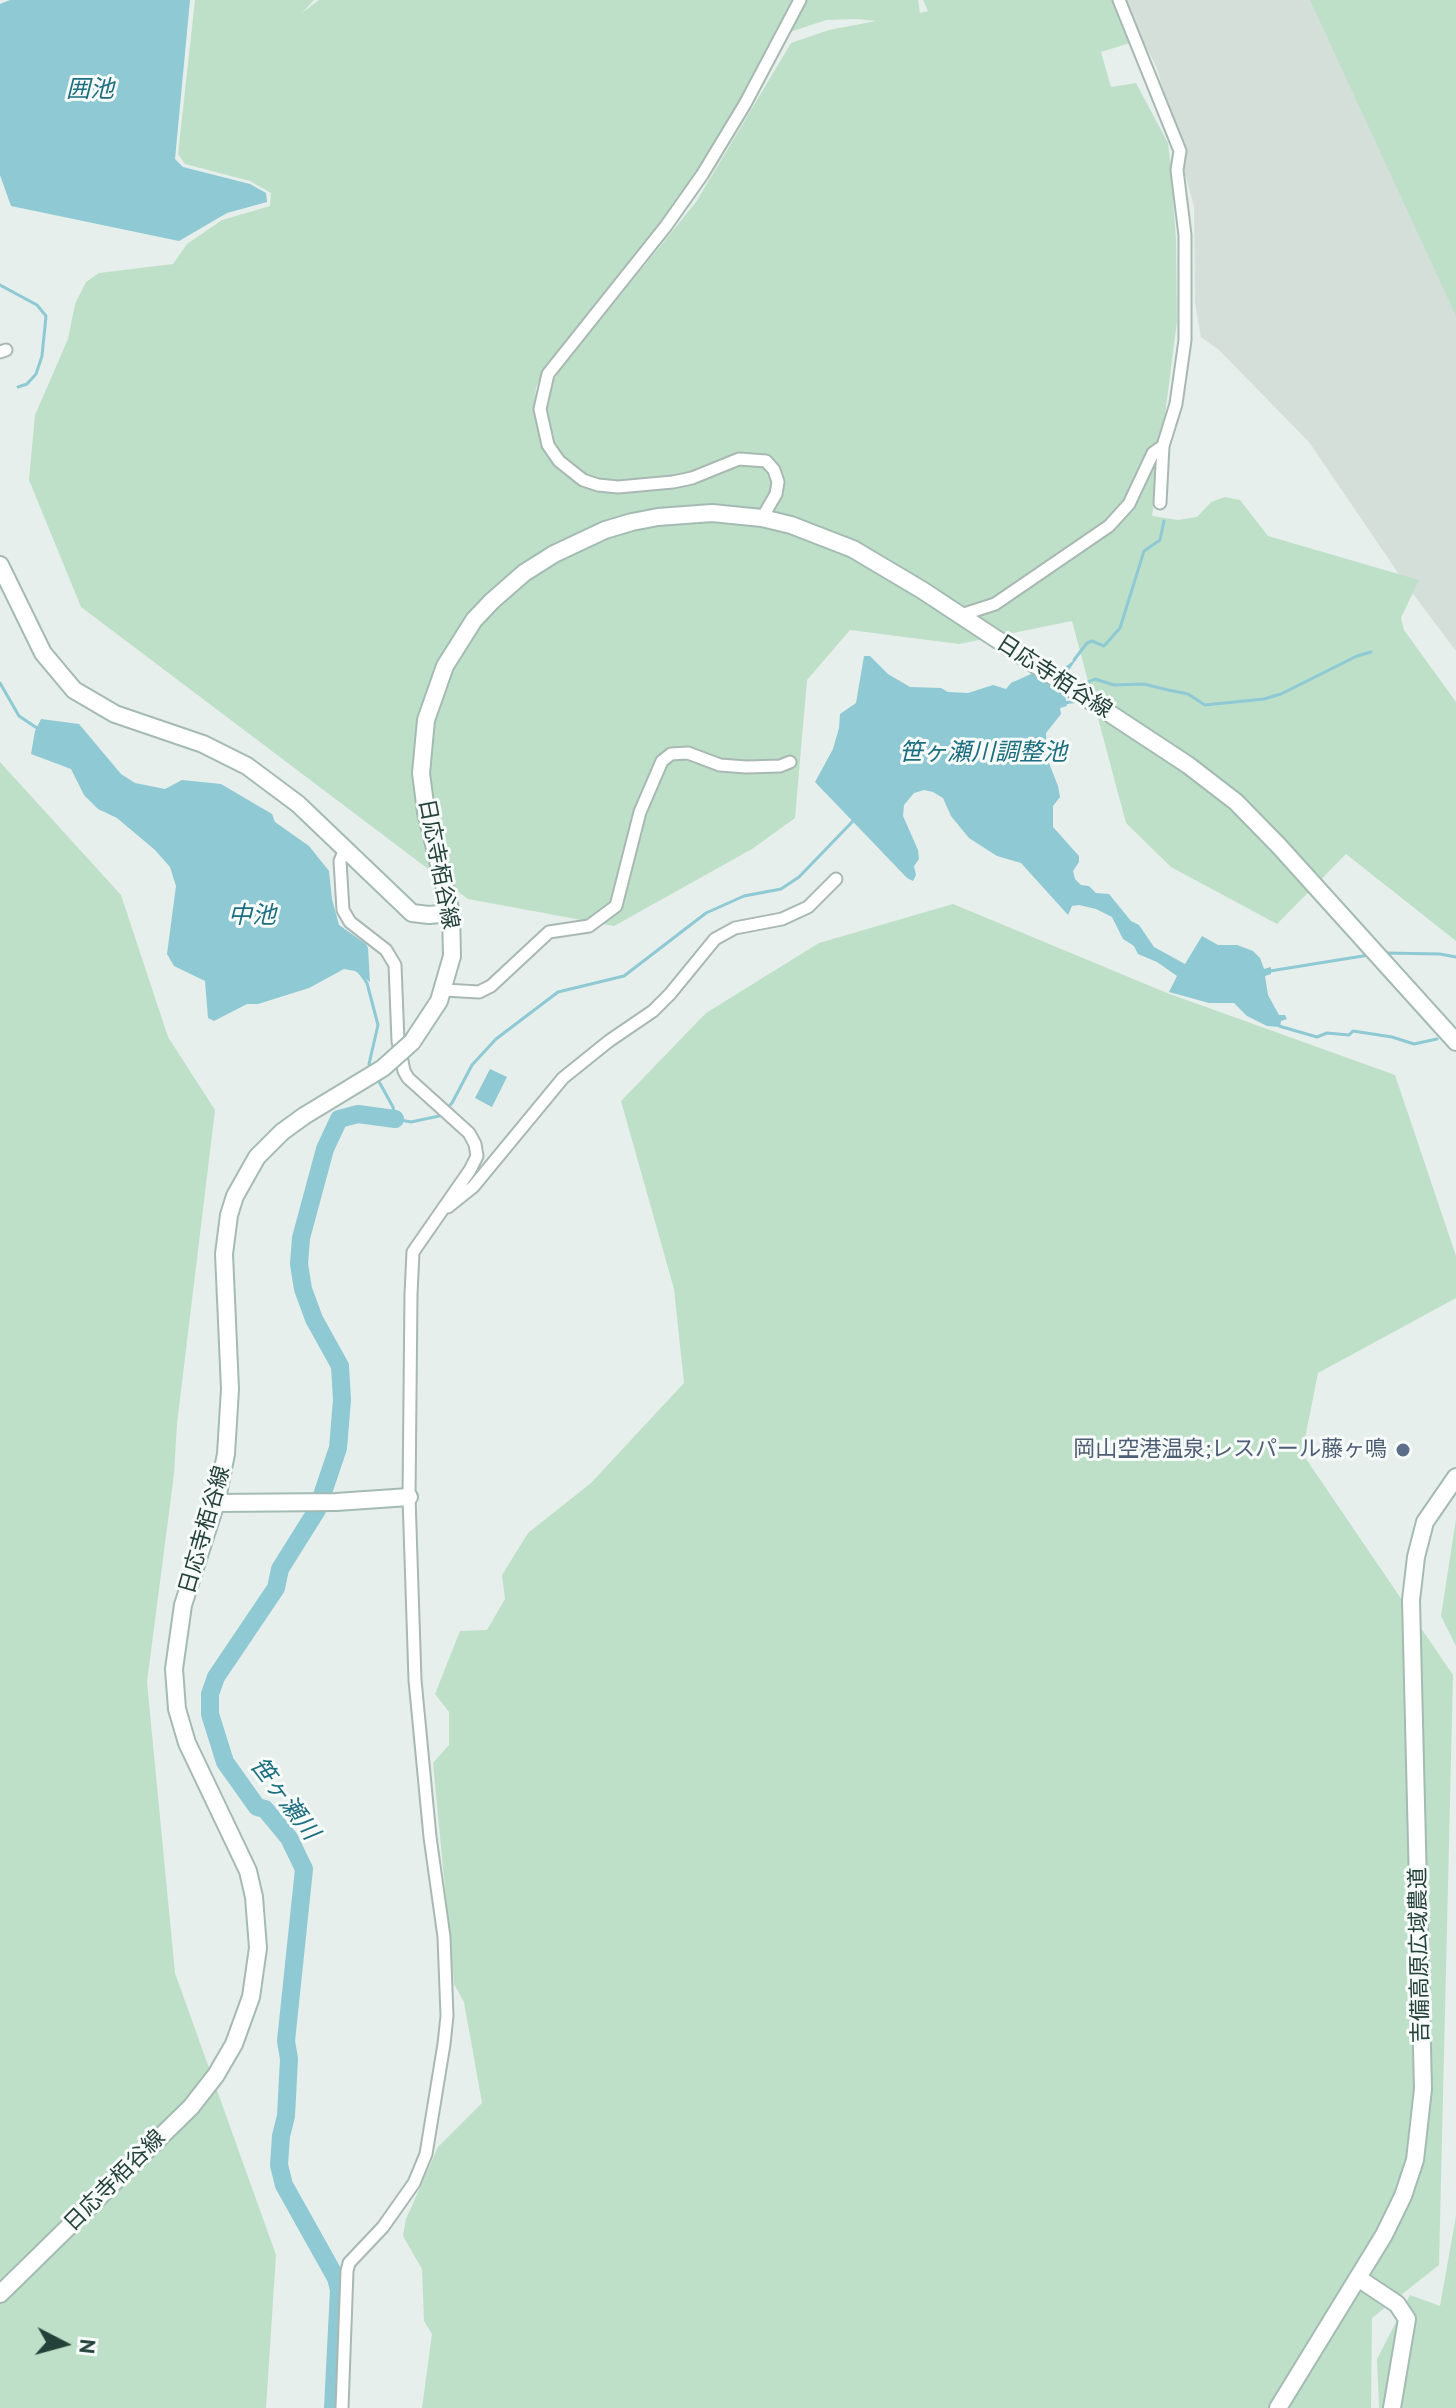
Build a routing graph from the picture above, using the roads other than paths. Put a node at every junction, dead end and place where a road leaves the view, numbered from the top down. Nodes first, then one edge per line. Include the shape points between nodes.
1 (800, 0) edge
2 (1119, 0) edge
3 (1163, 446) junction
4 (1160, 503) dead end
5 (762, 518) junction
6 (0, 565) edge
7 (961, 615) junction
8 (790, 762) dead end
9 (345, 849) junction
10 (836, 879) dead end
11 (451, 913) junction
12 (444, 990) junction
13 (1456, 1042) edge
14 (438, 1214) junction
15 (1456, 1477) edge
16 (409, 1497) junction
17 (216, 1503) junction
18 (1358, 2278) junction
19 (0, 2294) edge
20 (342, 2408) edge
21 (1278, 2408) edge
22 (1392, 2408) edge

1 - 5 street via 702,175 548,374 540,409 548,445 559,461 598,485 673,482 739,459 766,461 778,482
2 - 3 street via 1180,151 1185,340 1176,404
3 - 4 street
3 - 7 street via 1153,453 1129,504 1109,526 995,604
5 - 7 main road, 日応寺栢谷線 via 853,549
5 - 11 main road, 日応寺栢谷線 via 686,514 605,530 524,573 474,620 433,693 422,746 426,812
6 - 9 main road via 43,653 74,690 115,714 203,744 247,766
7 - 13 main road, 日応寺栢谷線 via 1236,802
8 - 12 street via 746,767 671,754 662,761 640,812 616,906 589,926 549,932 479,992
9 - 11 main road via 412,913
9 - 14 street via 340,861 343,910 395,965 404,1071 475,1144 477,1156 470,1170
10 - 14 street via 808,907 715,939 653,1011 563,1078 473,1187
11 - 12 main road, 日応寺栢谷線 via 452,956
12 - 17 main road, 日応寺栢谷線, bridge via 412,1042 383,1068 282,1132 257,1157 235,1196 224,1254 230,1425
14 - 16 street via 413,1252
15 - 18 main road, 吉備高原広域農道 via 1425,1522 1411,1600 1420,2125 1403,2196
16 - 17 main road
16 - 20 street via 416,1694 444,1937 447,2016 420,2169 400,2206 349,2263
17 - 19 main road, 日応寺栢谷線 via 183,1605 174,1669 187,1743 248,1871 258,1948 251,1997 234,2044 191,2107
18 - 21 main road, 吉備高原広域農道
18 - 22 main road via 1397,2304 1407,2319

